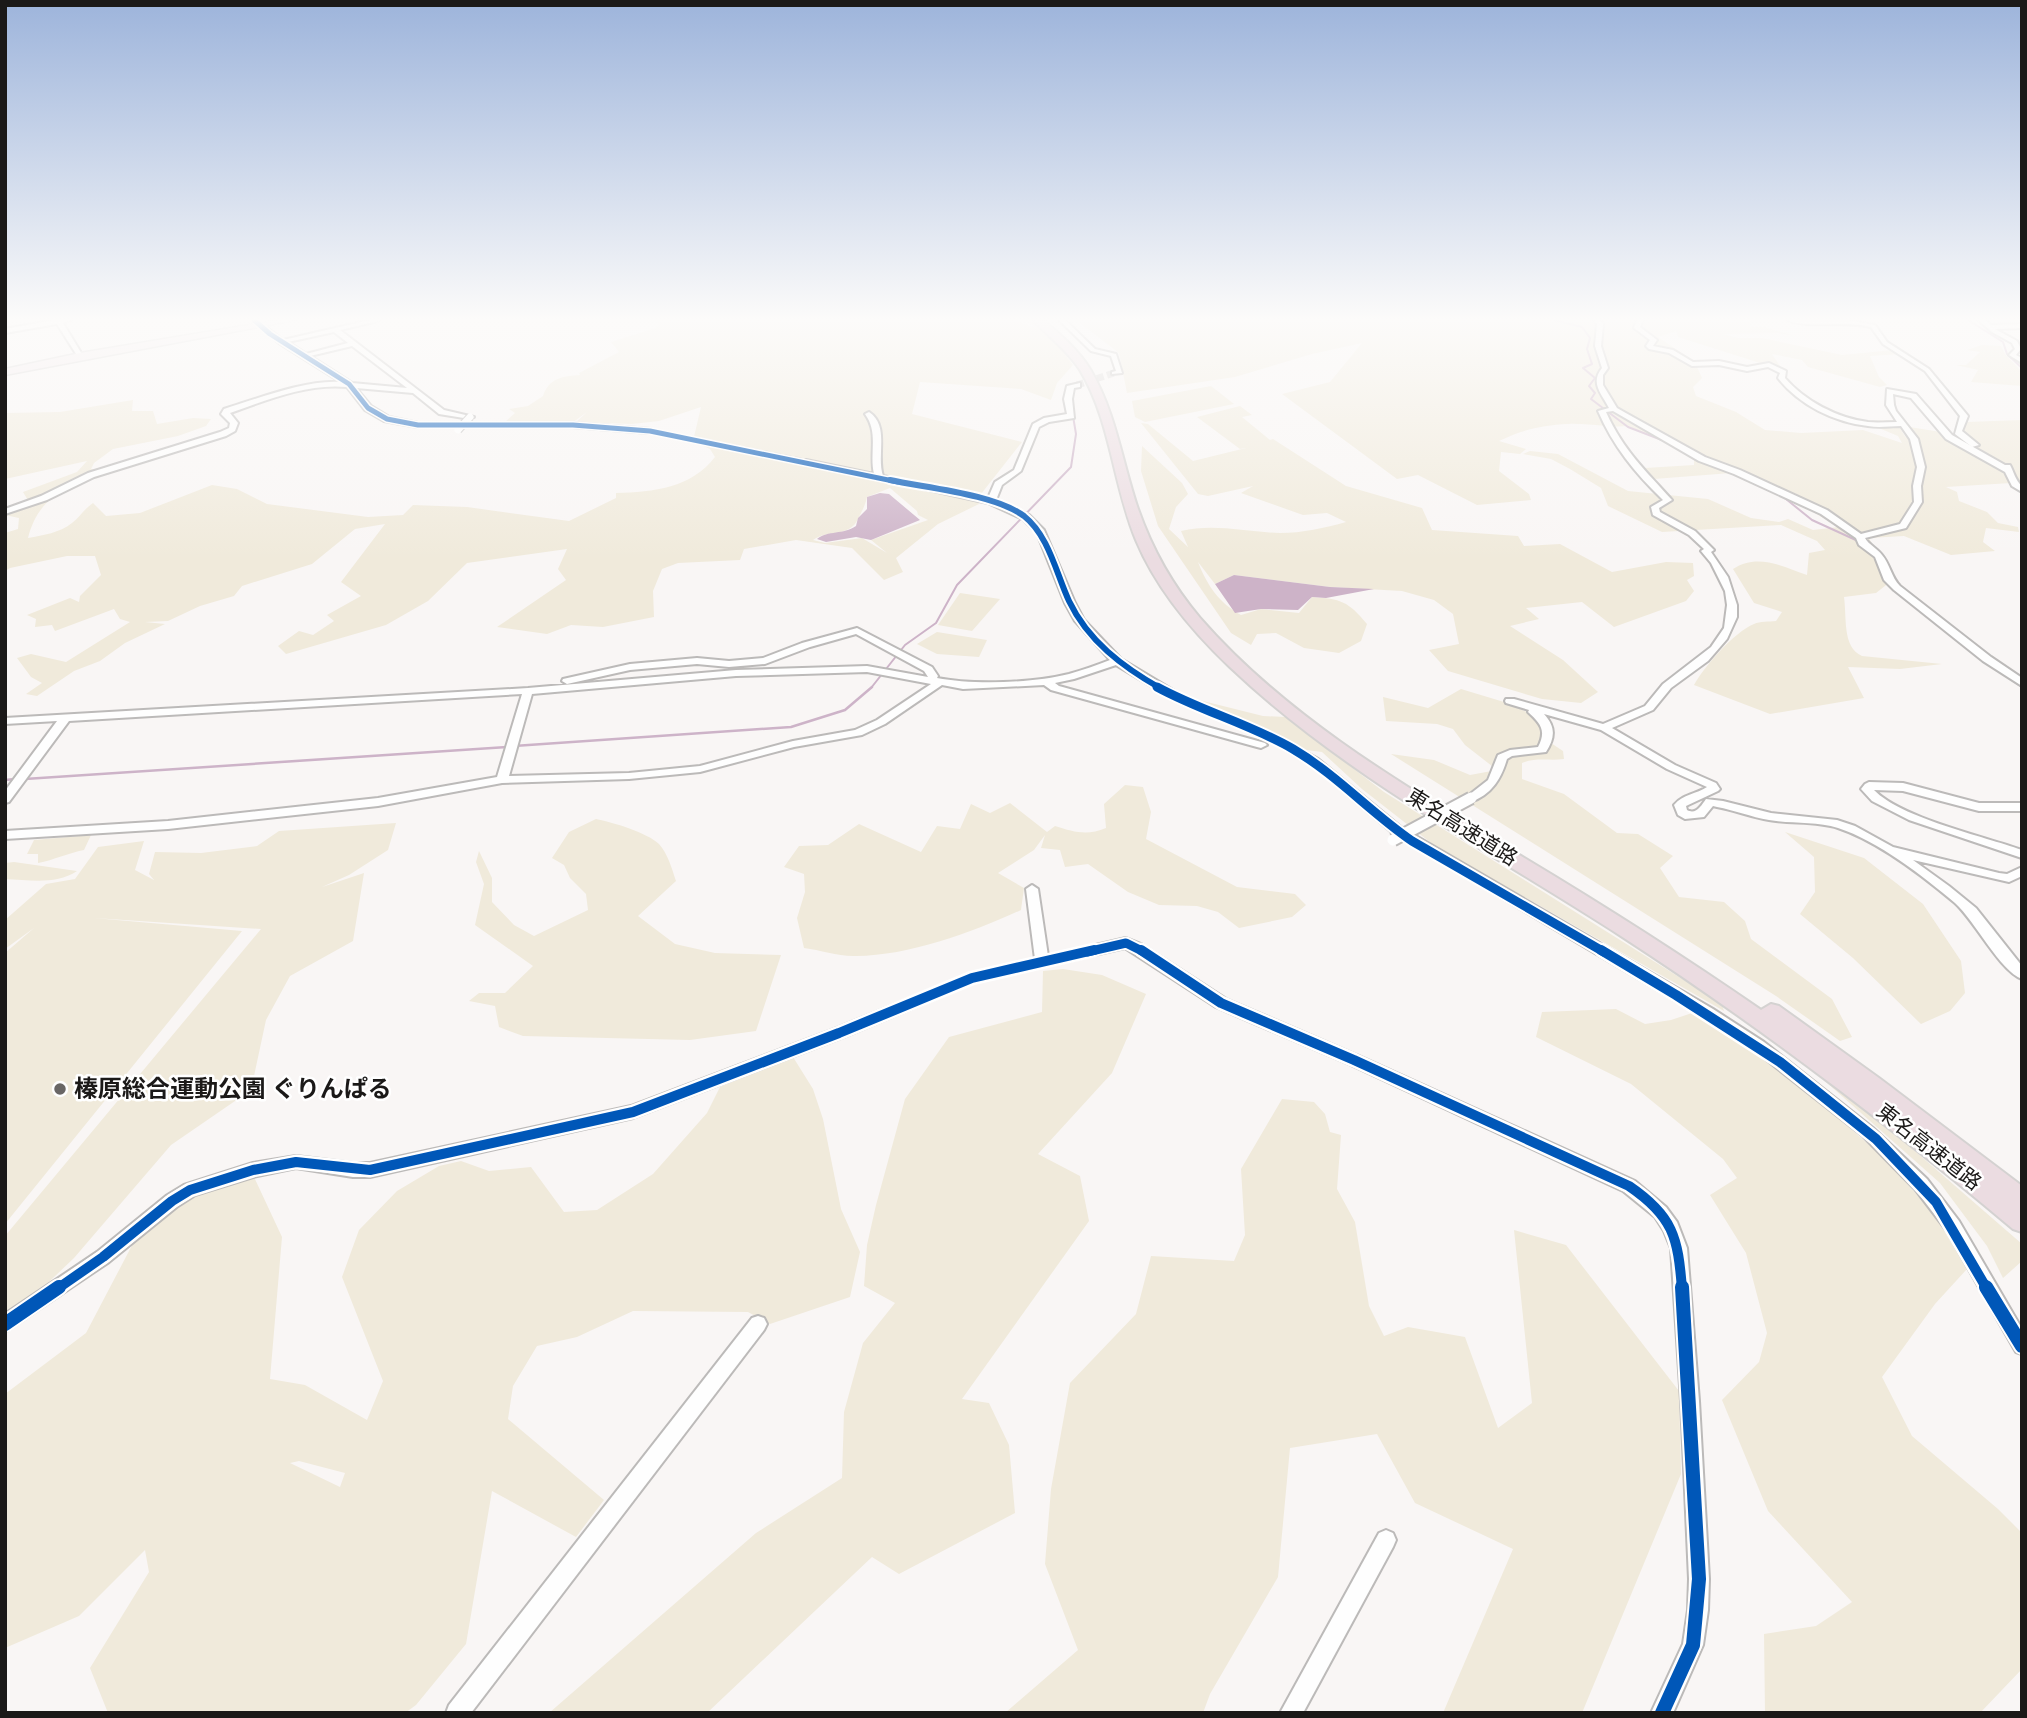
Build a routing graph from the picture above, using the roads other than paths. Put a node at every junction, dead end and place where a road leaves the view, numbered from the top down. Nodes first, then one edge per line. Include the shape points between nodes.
1 (262, 400) edge
2 (364, 400) edge
3 (428, 400) edge
4 (1070, 400) tunnel mouth
5 (1102, 400) edge
6 (1113, 400) edge
7 (1607, 400) edge
8 (1811, 400) edge
9 (1891, 400) edge
10 (1918, 400) edge
11 (1951, 400) edge
12 (1611, 409) junction
13 (869, 414) dead end
14 (1901, 424) junction
15 (458, 430) dead end
16 (650, 431) tunnel mouth
17 (806, 462) tunnel mouth
18 (2011, 471) junction
19 (879, 477) junction
20 (2022, 490) edge
21 (990, 501) junction
22 (5, 512) edge
23 (1861, 540) junction
24 (1987, 659) joint
25 (1117, 661) junction
26 (1999, 667) joint
27 (1046, 681) junction
28 (935, 682) junction
29 (2022, 683) edge
30 (528, 691) junction
31 (66, 717) junction
32 (5, 721) edge
33 (1605, 729) junction
34 (1261, 745) dead end
35 (512, 747) joint
36 (502, 780) junction
37 (5, 799) edge
38 (2022, 807) edge
39 (5, 835) edge
40 (1393, 840) dead end
41 (1887, 850) junction
42 (2022, 854) edge
43 (2022, 871) edge
44 (1032, 889) dead end
45 (1042, 960) junction
46 (2022, 974) edge
47 (2009, 1197) edge
48 (2022, 1221) edge
49 (5, 1324) edge
50 (758, 1324) dead end
51 (2022, 1346) edge
52 (1386, 1540) dead end
53 (457, 1713) edge
54 (1291, 1713) edge
55 (1662, 1713) edge

1 - 22 street via 225,414 234,423 223,434 91,475
2 - 16 street via 376,414 402,423 573,425
3 - 15 street, bridge via 442,412 470,416
4 - 21 street via 1071,416 1036,426 1014,475 998,484
5 - 47 highway, 東名高速道路 via 1134,518 1158,570 1192,617 1235,663 1346,751 1640,939
6 - 47 highway, 東名高速道路 via 1149,523 1174,571 1211,620 1265,674 1364,748 1744,993 1871,1084
7 - 12 street
8 - 14 street via 1841,417 1869,424
9 - 14 street via 1892,412
10 - 18 street via 1949,438
11 - 18 street via 1964,416 1958,432
12 - 23 street via 1702,460 1824,512
12 - 33 street via 1602,411 1623,453 1668,500 1655,507 1656,513 1704,541 1710,550 1705,551 1716,561 1732,593 1733,609 1731,625 1702,660 1667,685 1648,708 1618,718
13 - 19 street via 877,427
14 - 23 street via 1915,441 1921,467 1918,502 1903,526
17 - 19 street
18 - 20 street
19 - 21 street
21 - 25 street via 1024,515 1041,532 1080,621
23 - 24 street via 1879,556 1897,588
24 - 26 street
25 - 27 street
25 - 51 street via 1182,700 1269,736 1314,761 1398,831 1708,1013 1802,1078 1922,1184 1953,1226
26 - 29 street
27 - 28 street via 963,686
27 - 34 street via 1055,688
28 - 30 street via 848,669 736,673
28 - 30 street via 928,669 857,631 765,661 629,667
28 - 36 street via 881,722 858,733 793,744 700,769
30 - 31 street
30 - 35 street
31 - 32 street
31 - 37 street
33 - 40 street, bridge via 1510,701 1510,705 1545,718 1548,724 1542,750 1502,757 1489,788
33 - 41 street via 1712,785 1711,791 1680,805 1689,816 1700,814 1710,802 1724,803 1762,815 1837,824
35 - 36 street
36 - 39 street via 415,797 168,825
38 - 42 street via 1972,806 1903,787 1867,789 1875,799 1931,824
41 - 43 street via 1999,877
41 - 46 street via 1930,877 1971,912
44 - 45 street
45 - 49 street via 972,978 633,1112 370,1170 296,1162 208,1182 172,1201 103,1257
45 - 55 street via 1126,943 1136,947 1222,1003 1629,1186 1672,1225 1679,1248 1699,1579 1693,1645
47 - 48 highway, 東名高速道路
50 - 53 street
52 - 54 street

